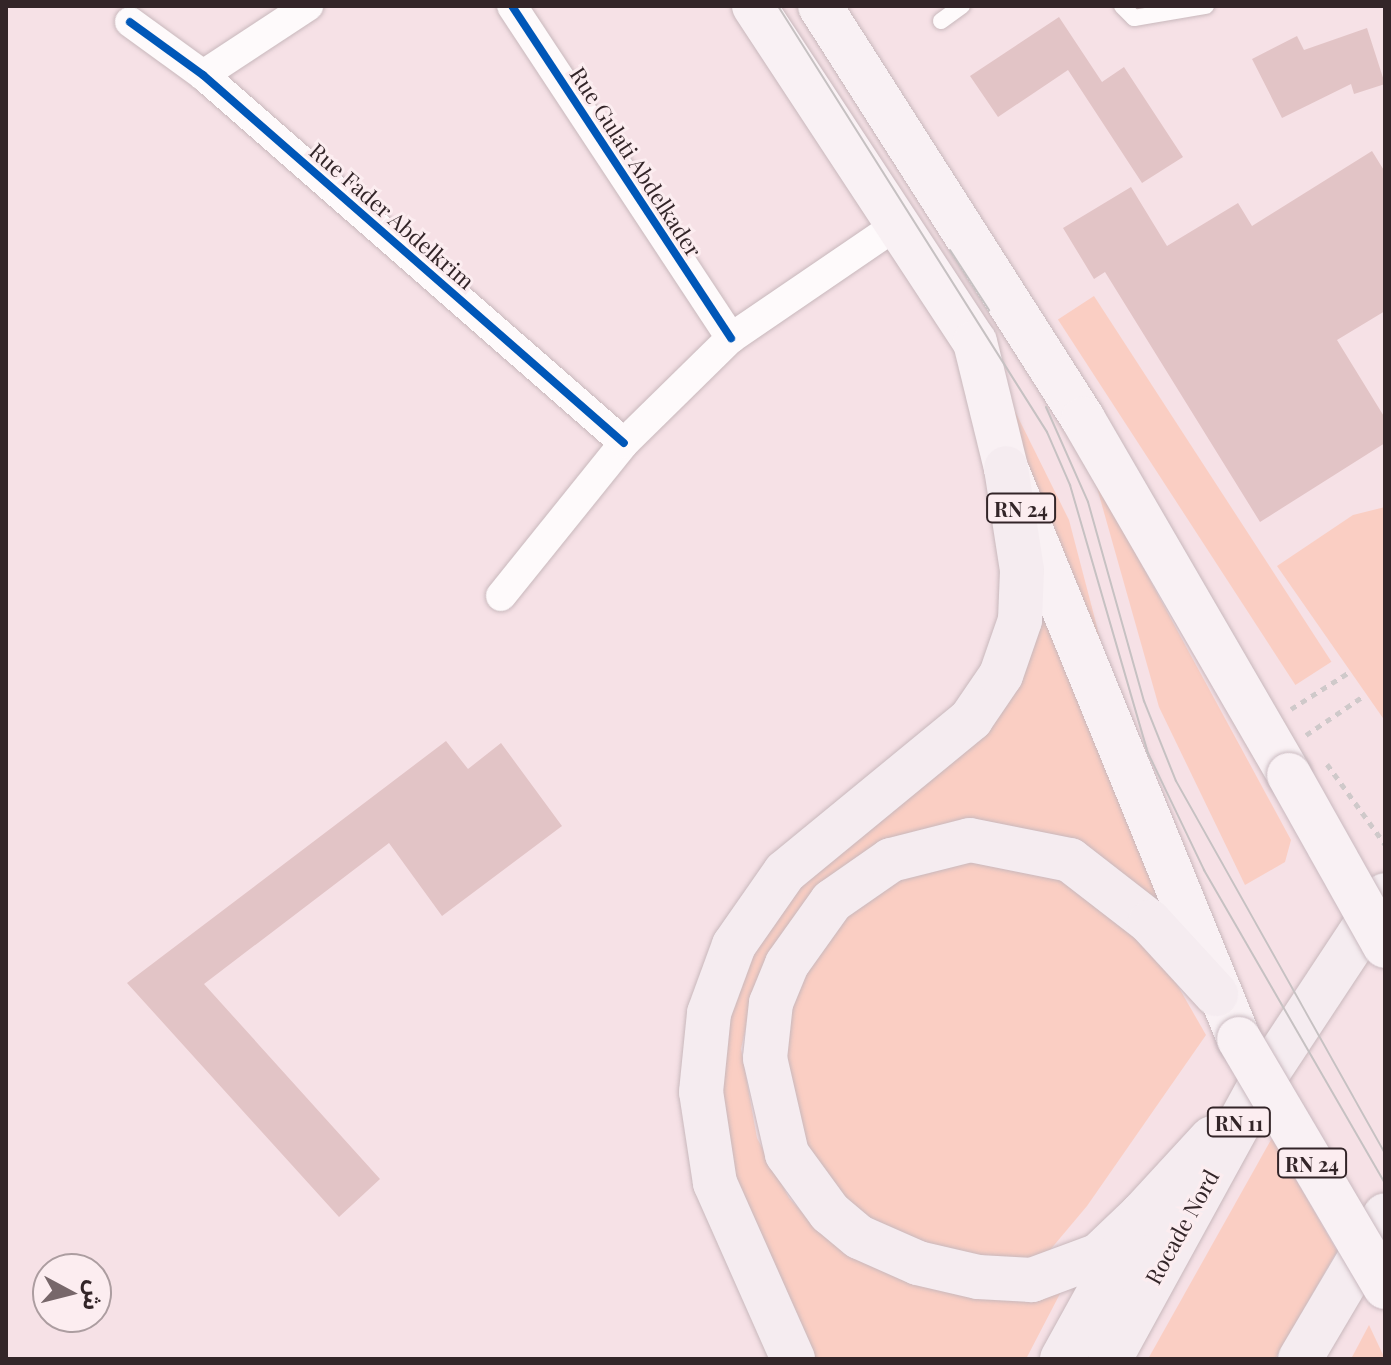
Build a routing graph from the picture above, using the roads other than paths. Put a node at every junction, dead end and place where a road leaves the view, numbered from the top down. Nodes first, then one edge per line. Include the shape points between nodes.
1 (308, 6) edge
2 (512, 6) edge
3 (754, 6) edge
4 (820, 6) edge
5 (962, 6) edge
6 (1122, 6) edge
7 (1206, 6) edge
8 (941, 21) dead end
9 (130, 22) dead end
10 (203, 75) junction
11 (898, 224) junction
12 (731, 338) junction
13 (624, 443) junction
14 (1006, 468) junction
15 (501, 596) dead end
16 (1385, 895) edge
17 (1385, 946) edge
18 (1216, 994) junction
19 (1255, 1093) junction
20 (1142, 1214) junction
21 (1385, 1215) edge
22 (1385, 1287) edge
23 (1332, 1301) junction
24 (793, 1359) edge
25 (1062, 1359) edge
26 (1110, 1359) edge
27 (1300, 1359) edge
28 (1309, 1359) edge

1 - 10 street
2 - 12 street, Rue Gulati Abdelkader
3 - 11 main road, RN 24
4 - 17 main road, bridge via 1296,756
5 - 8 lane
6 - 7 lane via 1134,18
9 - 10 street, Rue Fader Abdelkrim
10 - 13 street, Rue Fader Abdelkrim
11 - 12 street
11 - 14 main road, RN 24 via 975,342
12 - 13 street
13 - 15 street
14 - 18 main road, RN 24
14 - 24 highway via 1022,570 1020,620 1001,675 971,719 785,872 734,945 709,1013 701,1092 715,1183
16 - 19 highway, Rocade Nord / RN 11
18 - 20 highway via 1140,913 1070,860 970,840 891,860 832,901 787,964 771,1003 765,1058 783,1142 807,1185 859,1237 978,1277 1032,1280 1099,1255
18 - 22 main road, RN 24, bridge
19 - 20 highway
19 - 26 highway, Rocade Nord / RN 11
20 - 25 highway
21 - 23 highway
23 - 27 highway
23 - 28 highway

